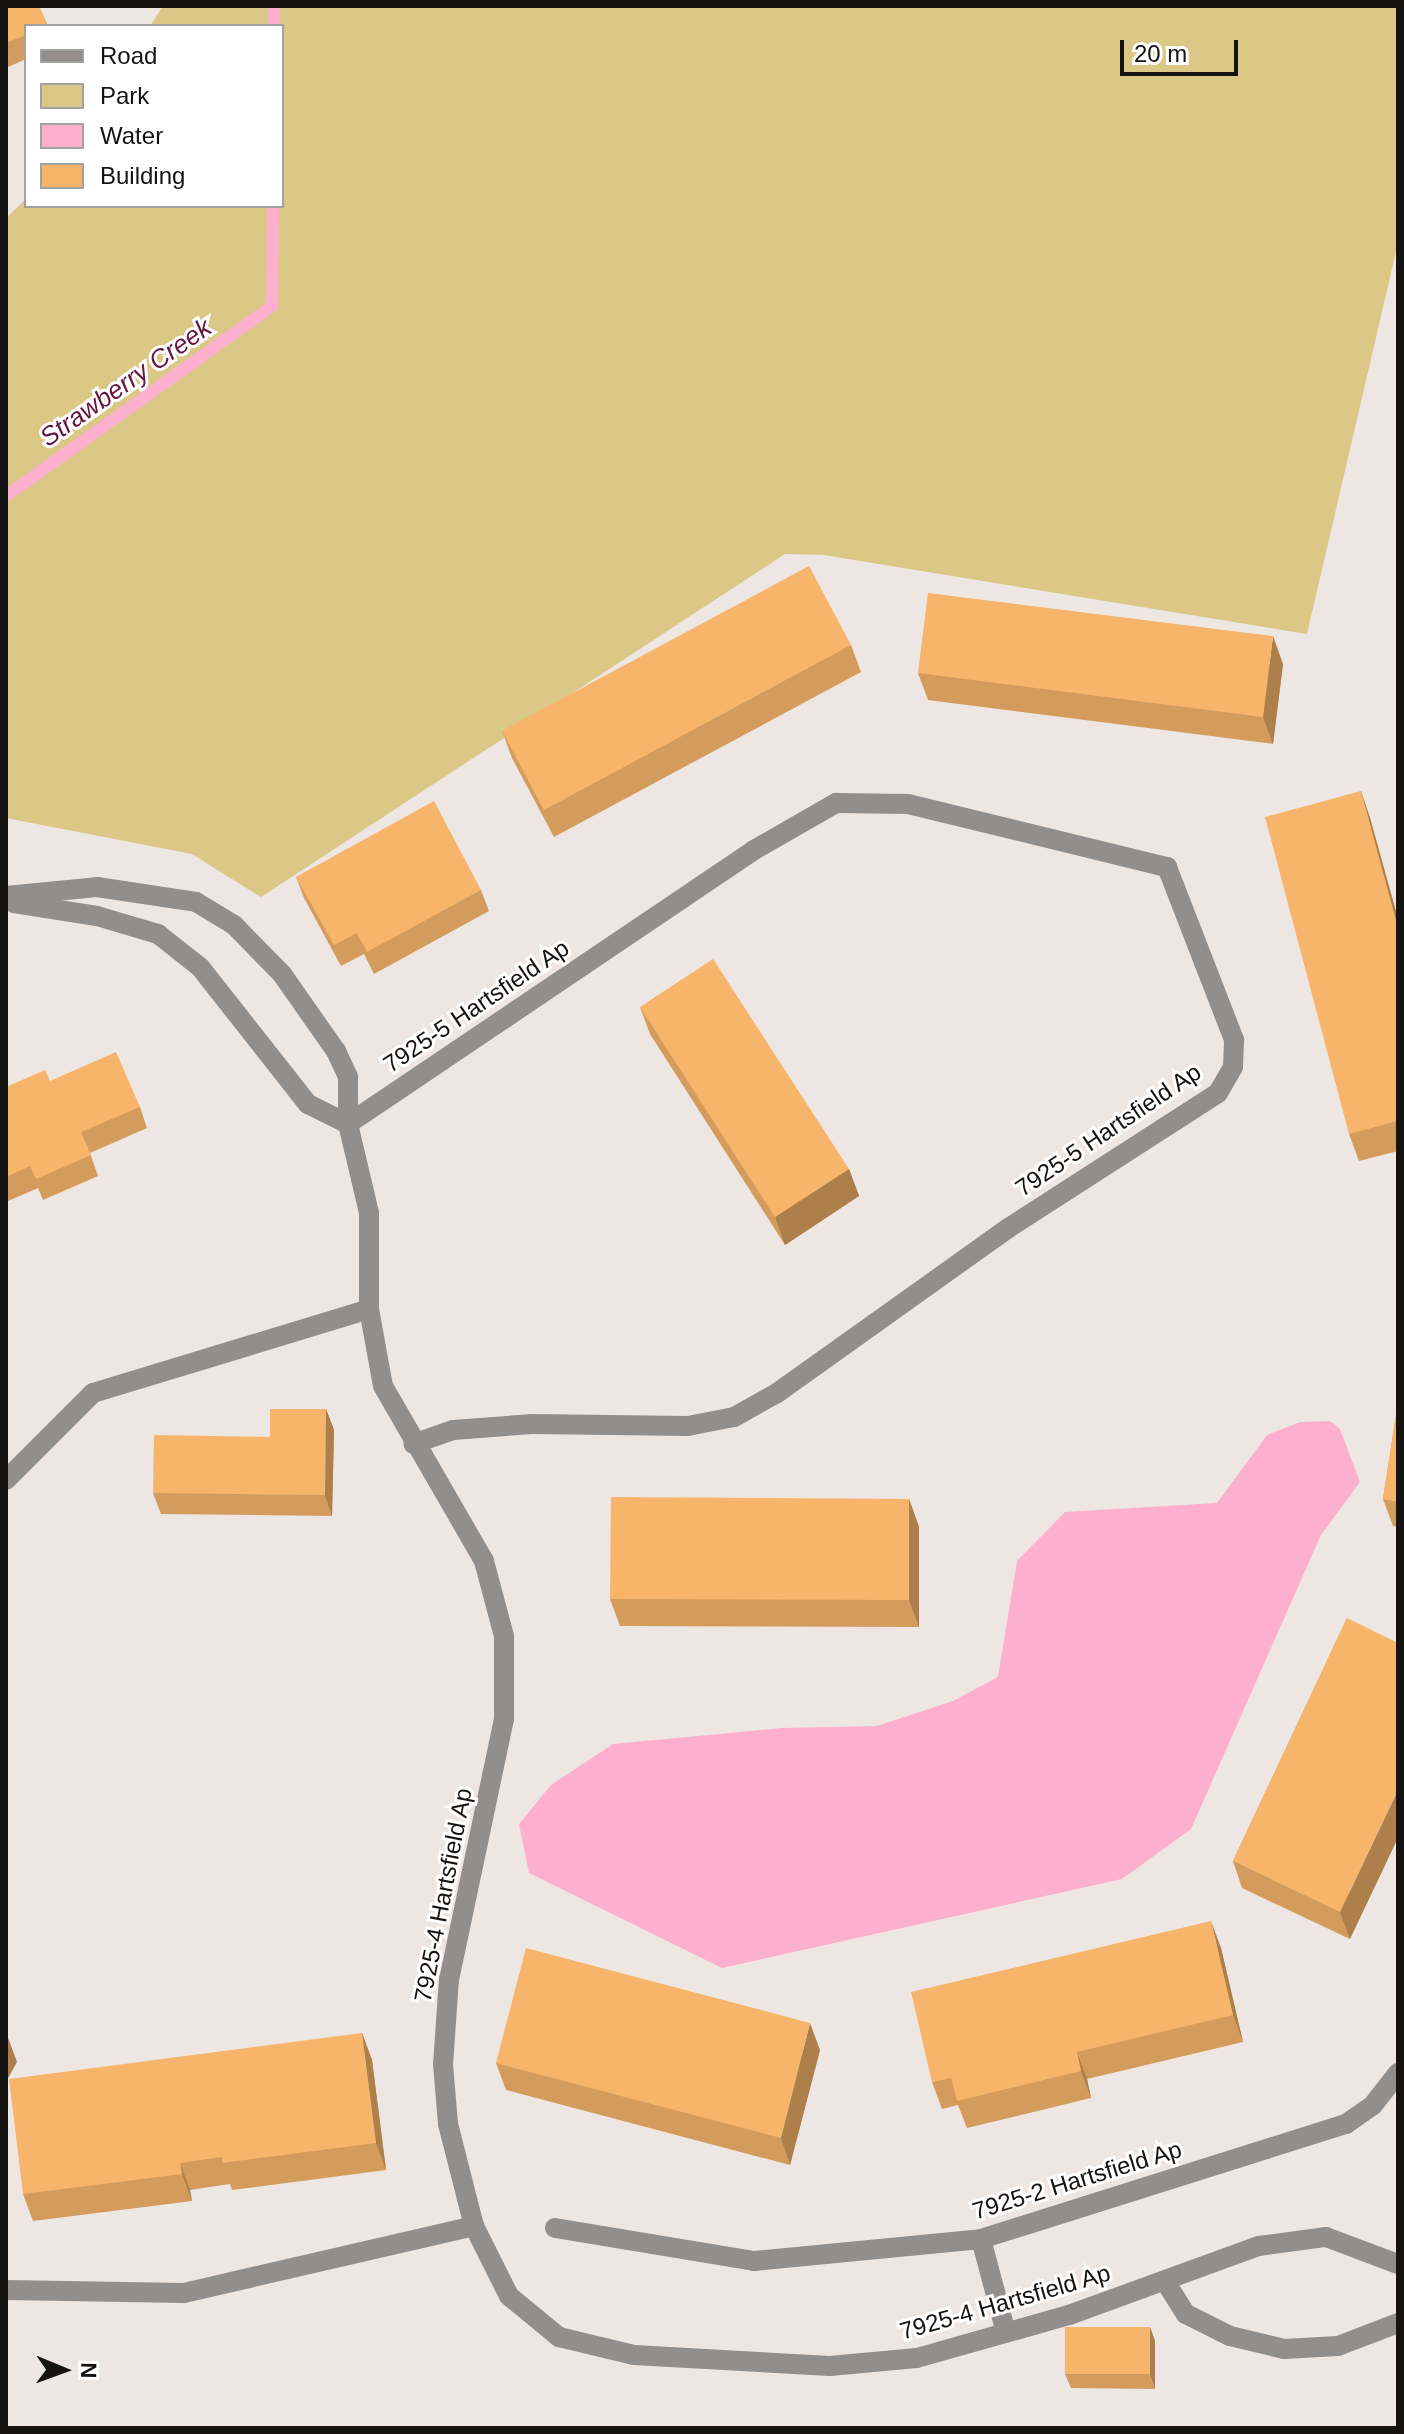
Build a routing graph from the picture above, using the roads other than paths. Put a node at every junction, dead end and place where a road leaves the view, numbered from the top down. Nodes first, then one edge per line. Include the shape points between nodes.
1 (6, 899) edge
2 (348, 1124) junction
3 (369, 1309) junction
4 (413, 1444) junction
5 (6, 1480) edge
6 (1398, 2073) edge
7 (474, 2226) junction
8 (555, 2228) dead end
9 (981, 2239) junction
10 (1398, 2264) edge
11 (1165, 2281) junction
12 (6, 2290) edge
13 (1398, 2323) edge
14 (1006, 2333) junction

1 - 2 street via 158,934 200,967 308,1104
1 - 2 street, 7925-4 Hartsfield Ap via 97,887 146,892 196,902 234,925 282,974 336,1051 348,1077
2 - 3 street, 7925-4 Hartsfield Ap via 369,1213
2 - 4 street, 7925-5 Hartsfield Ap via 754,850 836,803 908,804 1167,867 1234,1040 1233,1067 1218,1093 1007,1229 777,1393 734,1417 688,1426 532,1424 453,1430
3 - 4 street, 7925-4 Hartsfield Ap via 383,1386
3 - 5 street via 93,1393
4 - 7 street, 7925-4 Hartsfield Ap via 484,1561 504,1636 504,1719 449,1979 443,2064 448,2124
6 - 9 street, 7925-2 Hartsfield Ap via 1373,2105 1346,2124
7 - 12 street via 184,2293
7 - 14 street, 7925-4 Hartsfield Ap via 509,2296 546,2327 559,2337 634,2355 830,2366 917,2358
8 - 9 street, 7925-2 Hartsfield Ap via 754,2261
9 - 14 street
10 - 11 street, 7925-4 Hartsfield Ap via 1326,2237 1259,2246
11 - 13 street via 1186,2314 1230,2336 1284,2349 1338,2346
11 - 14 street, 7925-4 Hartsfield Ap

